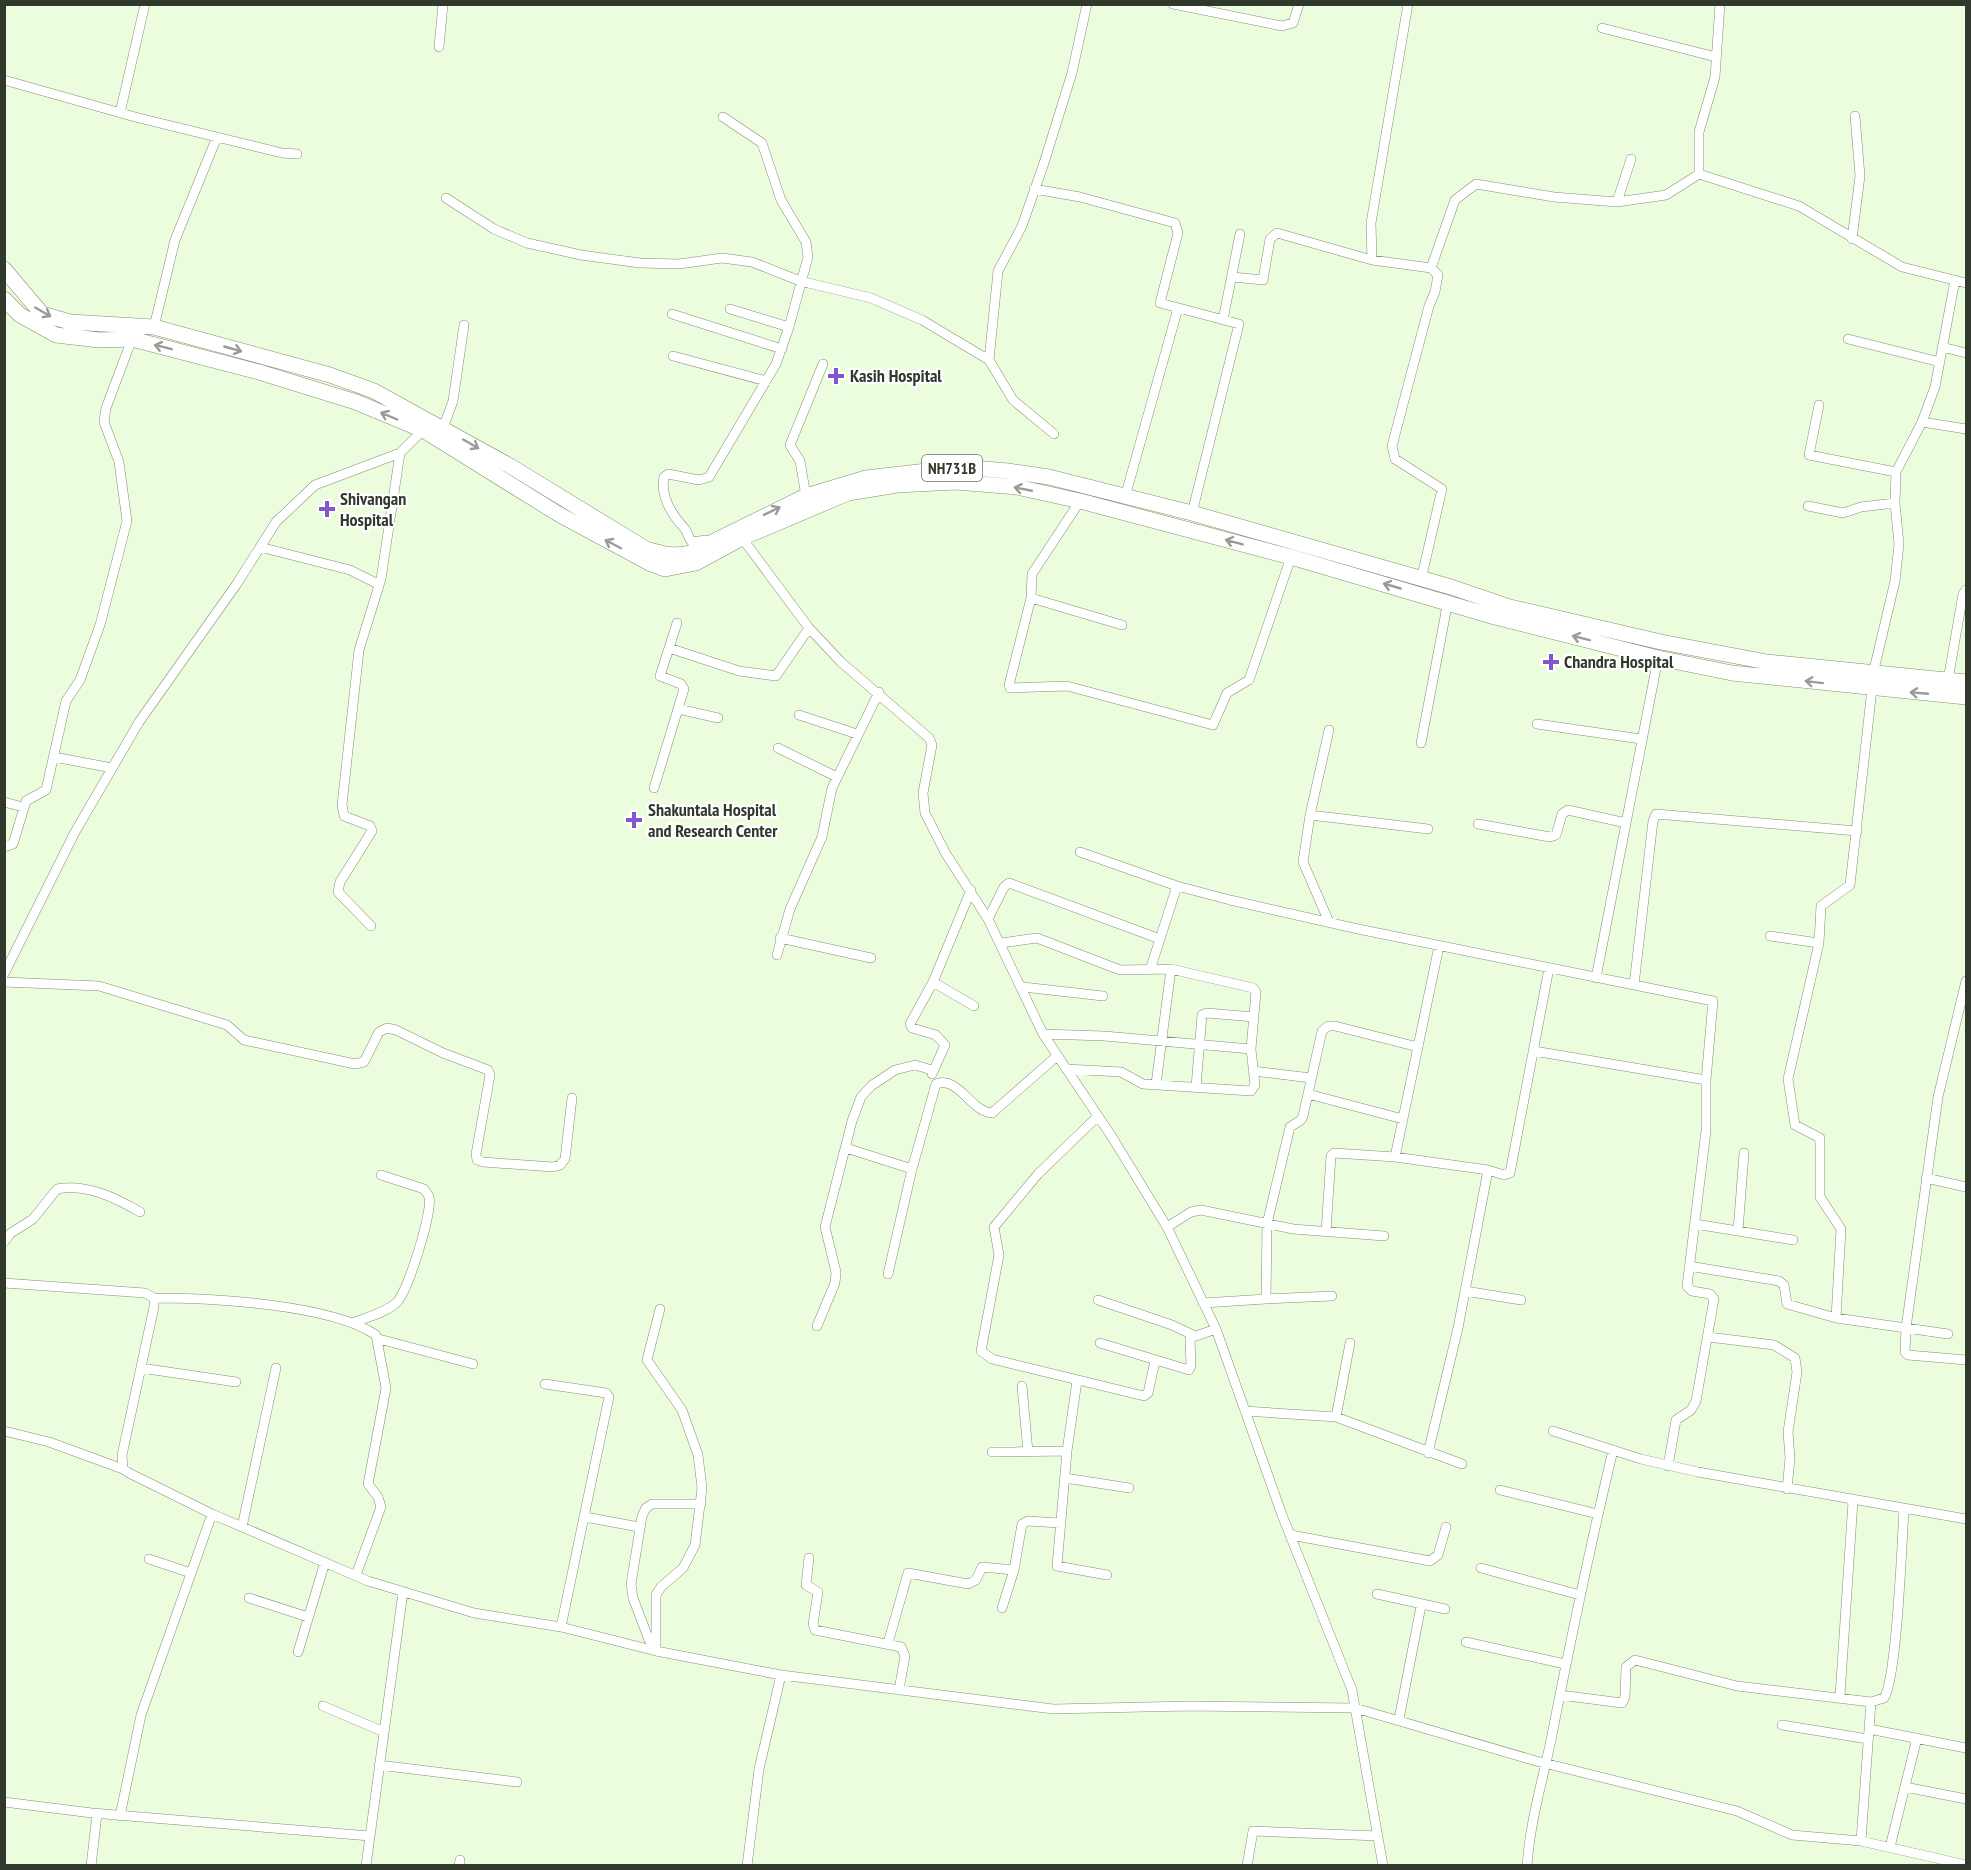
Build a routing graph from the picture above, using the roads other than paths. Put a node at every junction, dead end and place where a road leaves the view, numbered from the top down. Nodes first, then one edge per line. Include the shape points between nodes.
1 (145, 4) edge
2 (444, 4) edge
3 (1087, 4) edge
4 (1173, 4) edge
5 (1299, 4) edge
6 (1408, 4) edge
7 (1720, 4) edge
8 (1602, 28) dead end
9 (440, 47) dead end
10 (1716, 57) junction
11 (4, 80) edge
12 (120, 113) junction
13 (1855, 116) dead end
14 (723, 117) dead end
15 (217, 137) junction
16 (297, 154) dead end
17 (1631, 159) dead end
18 (1699, 174) junction
19 (1034, 189) junction
20 (446, 198) dead end
21 (1617, 202) junction
22 (1240, 234) dead end
23 (1852, 239) junction
24 (1372, 260) junction
25 (1431, 268) junction
26 (4, 269) edge
27 (1232, 277) junction
28 (1955, 280) junction
29 (800, 281) junction
30 (1966, 283) edge
31 (4, 298) edge
32 (1178, 308) junction
33 (730, 309) dead end
34 (672, 314) dead end
35 (1222, 320) junction
36 (464, 325) dead end
37 (154, 327) junction
38 (789, 327) junction
39 (132, 339) junction
40 (1848, 339) dead end
41 (1942, 347) junction
42 (782, 349) junction
43 (1966, 353) edge
44 (673, 356) dead end
45 (989, 360) junction
46 (1940, 362) junction
47 (823, 364) dead end
48 (766, 381) junction
49 (1819, 405) dead end
50 (1922, 422) junction
51 (432, 426) junction
52 (1966, 429) edge
53 (1054, 434) dead end
54 (400, 453) junction
55 (1896, 472) junction
56 (806, 496) junction
57 (1125, 497) junction
58 (1080, 501) junction
59 (1895, 503) junction
60 (1808, 506) dead end
61 (1192, 513) junction
62 (742, 538) junction
63 (714, 539) junction
64 (260, 547) junction
65 (1291, 557) junction
66 (1421, 580) junction
67 (378, 584) junction
68 (1966, 590) edge
69 (1030, 598) junction
70 (1448, 602) junction
71 (677, 623) dead end
72 (1122, 625) dead end
73 (809, 628) junction
74 (669, 648) junction
75 (1658, 658) junction
76 (1948, 680) junction
77 (1873, 682) junction
78 (1966, 682) edge
79 (879, 692) junction
80 (1966, 697) edge
81 (678, 709) junction
82 (799, 715) dead end
83 (718, 718) dead end
84 (1537, 724) dead end
85 (1329, 730) dead end
86 (857, 734) junction
87 (1641, 739) junction
88 (1421, 743) dead end
89 (778, 748) dead end
90 (54, 757) junction
91 (112, 768) junction
92 (837, 777) junction
93 (654, 788) dead end
94 (4, 802) edge
95 (23, 807) junction
96 (1310, 815) junction
97 (1626, 823) junction
98 (1478, 824) dead end
99 (1428, 829) dead end
100 (1857, 831) junction
101 (4, 847) edge
102 (1080, 852) dead end
103 (1177, 886) junction
104 (971, 890) junction
105 (988, 918) junction
106 (1329, 922) junction
107 (371, 926) dead end
108 (1770, 936) dead end
109 (780, 938) junction
110 (1160, 939) junction
111 (1000, 943) junction
112 (1819, 943) junction
113 (1439, 946) junction
114 (777, 956) dead end
115 (871, 958) dead end
116 (1151, 967) junction
117 (1549, 968) junction
118 (1171, 969) junction
119 (4, 974) edge
120 (1596, 978) junction
121 (1966, 981) edge
122 (4, 982) edge
123 (933, 982) junction
124 (1634, 985) junction
125 (1023, 987) junction
126 (1103, 996) dead end
127 (975, 1006) dead end
128 (1254, 1017) junction
129 (1043, 1034) junction
130 (1162, 1041) junction
131 (1200, 1044) junction
132 (1418, 1047) junction
133 (1251, 1049) junction
134 (1534, 1051) junction
135 (1057, 1056) junction
136 (1066, 1069) junction
137 (932, 1070) junction
138 (1253, 1071) junction
139 (1311, 1078) junction
140 (1706, 1080) junction
141 (936, 1084) junction
142 (1156, 1084) junction
143 (1196, 1087) junction
144 (1308, 1094) junction
145 (572, 1098) dead end
146 (1098, 1116) junction
147 (1402, 1119) junction
148 (846, 1148) junction
149 (1744, 1153) dead end
150 (1395, 1157) junction
151 (912, 1169) junction
152 (1488, 1170) junction
153 (381, 1175) dead end
154 (1926, 1178) junction
155 (1966, 1187) edge
156 (140, 1212) dead end
157 (1267, 1224) junction
158 (1695, 1224) junction
159 (1167, 1227) junction
160 (1738, 1231) junction
161 (1326, 1232) junction
162 (1384, 1236) dead end
163 (1793, 1240) dead end
164 (4, 1242) edge
165 (1689, 1266) junction
166 (888, 1274) dead end
167 (4, 1283) edge
168 (1465, 1291) junction
169 (1332, 1296) dead end
170 (154, 1298) junction
171 (1266, 1299) junction
172 (1098, 1300) dead end
173 (1521, 1300) dead end
174 (1203, 1303) junction
175 (660, 1309) dead end
176 (1836, 1318) junction
177 (355, 1322) junction
178 (817, 1326) dead end
179 (1906, 1328) junction
180 (1216, 1329) junction
181 (1948, 1334) dead end
182 (1193, 1335) junction
183 (1708, 1337) junction
184 (379, 1339) junction
185 (1100, 1343) dead end
186 (1350, 1343) dead end
187 (1966, 1360) edge
188 (1155, 1361) junction
189 (473, 1364) dead end
190 (141, 1368) junction
191 (276, 1368) dead end
192 (1077, 1381) junction
193 (236, 1382) dead end
194 (545, 1384) dead end
195 (1022, 1386) dead end
196 (1245, 1411) junction
197 (1336, 1417) junction
198 (4, 1431) edge
199 (1553, 1431) dead end
200 (1613, 1450) junction
201 (1066, 1451) junction
202 (992, 1452) dead end
203 (1028, 1452) junction
204 (1428, 1453) junction
205 (1462, 1464) dead end
206 (1668, 1466) junction
207 (123, 1469) junction
208 (1065, 1478) junction
209 (1129, 1488) dead end
210 (1787, 1489) junction
211 (1500, 1490) dead end
212 (1853, 1501) junction
213 (701, 1504) junction
214 (1904, 1509) junction
215 (212, 1514) junction
216 (1598, 1514) junction
217 (585, 1517) junction
218 (1966, 1519) edge
219 (1060, 1523) junction
220 (242, 1527) junction
221 (639, 1527) junction
222 (1446, 1527) dead end
223 (1291, 1535) junction
224 (808, 1558) dead end
225 (149, 1559) dead end
226 (325, 1562) junction
227 (1482, 1568) dead end
228 (1014, 1570) junction
229 (191, 1573) junction
230 (356, 1575) junction
231 (1107, 1575) dead end
232 (403, 1592) junction
233 (1377, 1594) dead end
234 (1580, 1595) junction
235 (249, 1598) dead end
236 (1421, 1605) junction
237 (1002, 1608) dead end
238 (1445, 1609) dead end
239 (308, 1617) junction
240 (561, 1627) junction
241 (1466, 1642) dead end
242 (888, 1643) junction
243 (656, 1649) junction
244 (298, 1652) dead end
245 (1565, 1664) junction
246 (781, 1675) junction
247 (899, 1690) junction
248 (1560, 1695) junction
249 (1840, 1696) junction
250 (1871, 1702) junction
251 (322, 1706) dead end
252 (1355, 1708) junction
253 (1399, 1719) junction
254 (1782, 1725) dead end
255 (384, 1732) junction
256 (1868, 1734) junction
257 (1917, 1738) junction
258 (1966, 1748) edge
259 (1546, 1763) junction
260 (379, 1765) junction
261 (517, 1782) dead end
262 (1905, 1788) junction
263 (1966, 1799) edge
264 (4, 1802) edge
265 (97, 1814) junction
266 (120, 1816) junction
267 (370, 1836) junction
268 (1378, 1836) junction
269 (1861, 1841) junction
270 (1890, 1847) junction
271 (1966, 1865) edge
272 (91, 1866) edge
273 (366, 1866) edge
274 (747, 1866) edge
275 (1247, 1866) edge
276 (1383, 1866) edge
277 (1527, 1866) edge

1 - 12 street
2 - 9 street
3 - 19 street via 1072,73
4 - 5 street via 1282,26 1293,23
6 - 24 street via 1371,223
7 - 10 street
8 - 10 street
10 - 18 street via 1715,77 1699,132
11 - 12 street
12 - 15 street
13 - 23 street via 1860,176
14 - 29 street via 756,137 767,154 782,200 808,248
15 - 16 street
15 - 37 street via 175,240
17 - 21 street
18 - 21 street via 1666,195
18 - 23 street via 1799,206
19 - 32 street via 1080,197 1177,225 1160,299 1163,306
19 - 45 street via 1022,226 998,271
20 - 29 street via 494,230 527,243 640,263 752,262
21 - 25 street via 1554,197 1476,184 1455,200
22 - 27 street
23 - 28 street via 1902,267
24 - 25 street
24 - 27 street via 1277,233 1270,239 1263,280
25 - 66 street via 1438,275 1435,292 1392,446 1395,459 1442,489
26 -> 37 highway, NH731B via 42,314 70,322
27 - 35 street
28 - 30 street
28 - 41 street
29 - 38 street
29 - 45 street via 871,298 922,320
31 - 39 highway via 20,315 56,335
32 - 35 street
32 - 57 street
33 - 38 street
34 - 42 street
35 - 61 street via 1239,324
36 - 51 street via 453,401
37 -> 51 highway, NH731B via 330,375 374,391
38 - 42 street
51 -> 39 highway via 322,390
39 - 90 street via 104,422 119,462 127,521 100,625 80,680 66,700
40 - 46 street
41 - 43 street
41 - 46 street
42 - 48 street
44 - 48 street
45 - 53 street via 1013,400
46 - 50 street
47 - 56 street via 790,445 800,461
48 - 63 street via 709,477 664,477 663,495 689,539
49 - 55 street via 1809,454
50 - 52 street
50 - 55 street
51 - 54 street
62 -> 51 highway via 680,568 665,569 651,564 560,515
51 -> 63 highway, NH731B via 646,549 676,556
54 - 64 street via 315,485 276,522
54 - 67 street
55 - 59 street
56 - 57 highway, NH731B via 866,478 962,467 1048,477
63 -> 56 highway, NH731B
57 - 61 highway, NH731B
58 -> 62 highway via 1017,487 956,482 897,484 848,493
65 -> 58 highway
58 - 69 street via 1032,574
59 - 60 street via 1843,513
59 - 77 street via 1899,544 1895,580
61 - 66 highway, NH731B
62 - 73 street
64 - 67 street via 350,570
64 - 91 street via 139,722
65 - 69 street via 1249,680 1227,693 1213,725 1067,686 1010,688
70 -> 65 highway
66 - 77 highway, NH731B via 1510,607 1661,642
67 - 107 street via 359,650 342,805 344,816 370,826 372,831 337,888 340,897
68 - 76 street
69 - 72 street
75 -> 70 highway
70 - 88 street
71 - 74 street
73 - 74 street via 776,676 739,671
73 - 79 street via 841,662
74 - 81 street via 660,676 684,687
77 -> 75 highway via 1732,673
75 - 87 street
76 - 77 highway, NH731B
76 - 78 highway, NH731B
80 -> 77 highway
77 - 100 street
79 - 86 street
79 - 104 street via 929,738 932,745 923,793 925,813
81 - 83 street
81 - 93 street
82 - 86 street
84 - 87 street
85 - 96 street
86 - 92 street
87 - 97 street
89 - 92 street
90 - 91 street
90 - 95 street via 46,790 30,797
91 - 119 street via 75,832
92 - 109 street via 822,837
94 - 95 street
95 - 101 street via 13,844
96 - 99 street
96 - 106 street via 1304,868
97 - 98 street via 1568,810 1562,814 1556,835 1550,837
97 - 120 street
100 - 112 street via 1852,878 1846,890 1821,906
100 - 124 street via 1656,814
102 - 103 street
103 - 106 street
103 - 110 street
104 - 105 street
104 - 123 street
105 - 110 street via 1009,884
105 - 111 street
106 - 113 street
108 - 112 street
109 - 114 street
109 - 115 street
110 - 116 street
111 - 116 street via 1037,938 1120,970
111 - 125 street
112 - 176 street via 1788,1079 1796,1125 1820,1138 1820,1197 1841,1229
113 - 117 street
113 - 132 street
116 - 118 street
117 - 120 street
117 - 134 street
118 - 128 street via 1255,990
118 - 130 street
120 - 124 street
121 - 154 street via 1938,1097
122 - 145 street via 99,986 227,1024 244,1040 355,1064 364,1062 380,1032 387,1028 396,1030 488,1070 476,1154 477,1160 483,1162 560,1165 565,1160
123 - 127 street
123 - 137 street via 910,1026 944,1042 945,1048
124 - 140 street via 1713,1001
125 - 126 street
125 - 129 street
128 - 131 street via 1204,1014
128 - 133 street
129 - 130 street
129 - 135 street
130 - 131 street
130 - 142 street
131 - 133 street
131 - 143 street
132 - 139 street via 1328,1026 1322,1031
132 - 147 street
133 - 138 street
134 - 140 street
134 - 152 street via 1510,1173
135 - 136 street
135 - 141 street via 992,1113 982,1110 946,1082
136 - 142 street via 1121,1072 1143,1084
136 - 146 street
137 - 141 street
137 - 148 street via 906,1066 871,1086 861,1097
138 - 139 street
138 - 143 street via 1255,1085 1251,1091
139 - 144 street
140 - 158 street via 1706,1131
141 - 151 street
142 - 143 street
144 - 147 street
144 - 157 street via 1301,1120 1290,1127
146 - 159 street
146 - 192 street via 1038,1174 994,1227 999,1255 981,1343 981,1351 992,1359
147 - 150 street
148 - 151 street
148 - 178 street via 825,1227 835,1263 835,1283
149 - 160 street
150 - 152 street
150 - 161 street via 1339,1152 1331,1156
151 - 166 street
152 - 168 street
153 - 177 street via 424,1189 429,1206 418,1254 403,1293 389,1308
154 - 155 street
154 - 179 street
156 - 164 street via 106,1194 66,1187 57,1189 33,1219
157 - 159 street via 1201,1210
157 - 161 street
157 - 171 street
158 - 160 street
158 - 165 street
159 - 174 street
160 - 163 street
161 - 162 street
165 - 176 street via 1779,1281 1784,1284 1787,1304
165 - 183 street via 1688,1289 1713,1295
167 - 170 street via 145,1293
168 - 173 street
168 - 204 street
169 - 171 street
170 - 177 street via 269,1307 327,1314
170 - 190 street
171 - 174 street
172 - 182 street
174 - 180 street
175 - 213 street via 647,1360 682,1410 692,1435 700,1472
176 - 179 street
177 - 184 street
179 - 181 street
179 - 187 street via 1908,1355
180 - 182 street
180 - 196 street
182 - 188 street via 1189,1342 1189,1370
183 - 206 street via 1696,1401 1691,1410 1676,1420
183 - 210 street via 1774,1345 1795,1358 1798,1364 1788,1432
184 - 189 street
184 - 230 street via 386,1388 368,1484 381,1507
185 - 188 street
186 - 197 street
188 - 192 street via 1144,1396
190 - 193 street
190 - 207 street via 122,1455
191 - 220 street
192 - 201 street
194 - 217 street via 606,1393 609,1397
195 - 203 street
196 - 197 street
196 - 223 street
197 - 204 street
198 - 207 street via 49,1442
199 - 200 street
200 - 206 street
200 - 216 street
201 - 203 street
201 - 208 street
202 - 203 street
204 - 205 street
206 - 210 street
207 - 215 street
208 - 209 street
208 - 219 street
210 - 212 street
211 - 216 street
212 - 214 street
212 - 249 street
213 - 221 street via 652,1504 645,1508
213 - 243 street via 687,1561 657,1591
214 - 218 street
214 - 250 street via 1887,1693
215 - 220 street
215 - 229 street
216 - 234 street
217 - 221 street
217 - 240 street
219 - 228 street via 1022,1524
219 - 231 street via 1057,1566
220 - 226 street
221 - 243 street via 631,1584 649,1640
222 - 223 street via 1438,1555 1430,1561
223 - 252 street via 1352,1690
224 - 242 street via 807,1585 818,1592 815,1630
225 - 229 street
226 - 230 street
226 - 239 street
227 - 234 street
228 - 237 street
228 - 242 street via 982,1568 976,1580 968,1584 908,1573
229 - 266 street via 141,1715
230 - 232 street
232 - 240 street via 456,1609
232 - 255 street
233 - 236 street
234 - 245 street
235 - 239 street
236 - 238 street
236 - 253 street
239 - 244 street
240 - 243 street
241 - 245 street
242 - 247 street via 905,1652
243 - 246 street
245 - 248 street
246 - 247 street
246 - 274 street via 759,1769
247 - 252 street via 1053,1710 1191,1706
248 - 249 street via 1622,1702 1626,1667 1635,1660 1737,1686
248 - 259 street
249 - 250 street
250 - 256 street
251 - 255 street
252 - 253 street
252 - 268 street
253 - 259 street
254 - 256 street
255 - 260 street
256 - 257 street
256 - 269 street
257 - 258 street
257 - 262 street
259 - 269 street via 1737,1811 1792,1834
259 - 277 street via 1529,1829
260 - 261 street
260 - 267 street
262 - 263 street
262 - 270 street
264 - 265 street
265 - 266 street
265 - 272 street
266 - 267 street
267 - 273 street
268 - 275 street via 1260,1829 1250,1836
268 - 276 street
269 - 270 street
270 - 271 street

